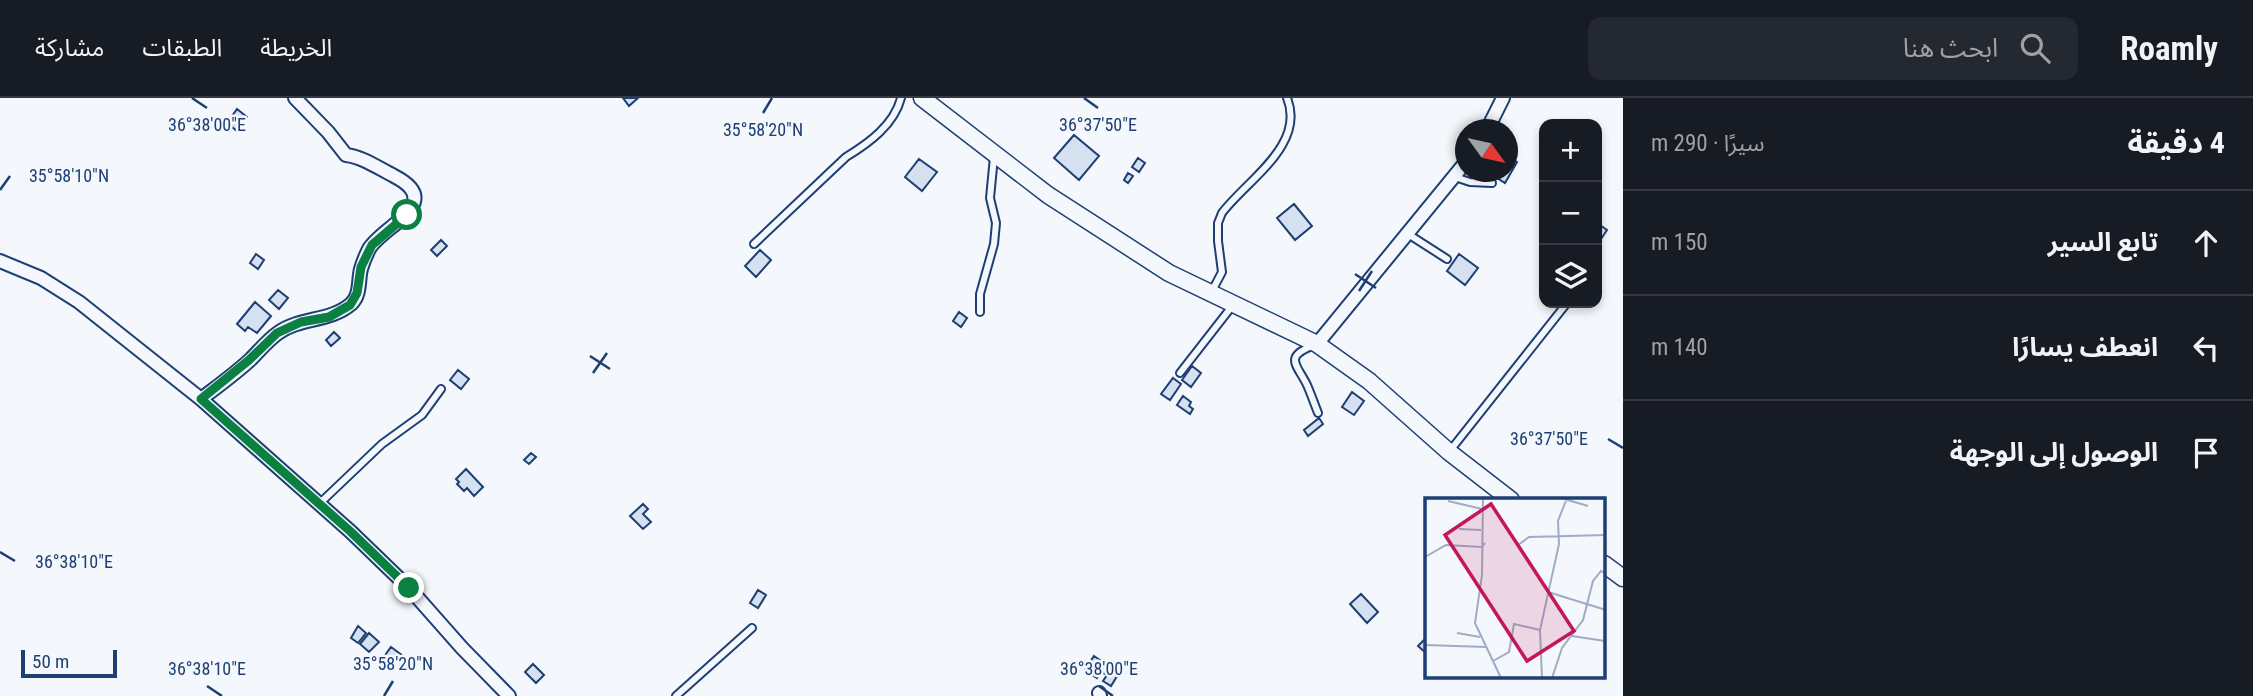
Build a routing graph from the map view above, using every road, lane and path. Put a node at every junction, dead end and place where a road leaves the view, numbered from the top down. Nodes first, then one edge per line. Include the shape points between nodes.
1 (295, 98) edge
2 (901, 98) edge
3 (922, 98) edge
4 (1503, 98) edge
5 (1289, 99) edge
6 (1492, 119) edge
7 (994, 155) junction
8 (1455, 177) edge
9 (1470, 182) edge
10 (1492, 183) dead end
11 (1408, 234) junction
12 (754, 244) dead end
13 (1447, 259) dead end
14 (0, 261) edge
15 (1211, 293) junction
16 (1234, 304) junction
17 (1563, 308) edge
18 (980, 312) dead end
19 (1317, 344) junction
20 (1180, 373) dead end
21 (441, 389) dead end
22 (201, 399) junction
23 (1318, 413) dead end
24 (1449, 452) junction
25 (1508, 498) edge
26 (319, 503) junction
27 (1605, 565) edge
28 (1623, 578) edge
29 (752, 628) dead end
30 (503, 694) edge
31 (676, 696) edge

1 - 22 street via 346,155 356,156 409,186 414,205 372,245 350,305 329,317 277,333
2 - 12 lane via 888,124
3 - 7 street
4 - 6 street
5 - 15 lane via 1291,124 1281,148 1222,213 1218,241 1222,272
7 - 15 street via 1158,265
7 - 18 lane via 990,198 996,223 979,294
8 - 11 street
9 - 10 lane
11 - 13 lane
11 - 19 street
14 - 22 street via 41,278 79,302
15 - 16 street
16 - 19 street
16 - 20 lane
17 - 24 lane
19 - 23 lane via 1299,351 1295,367
19 - 24 street via 1369,381
21 - 26 lane via 422,415 382,444
22 - 26 street
24 - 25 street
26 - 30 street via 409,588
27 - 28 street
29 - 31 lane

